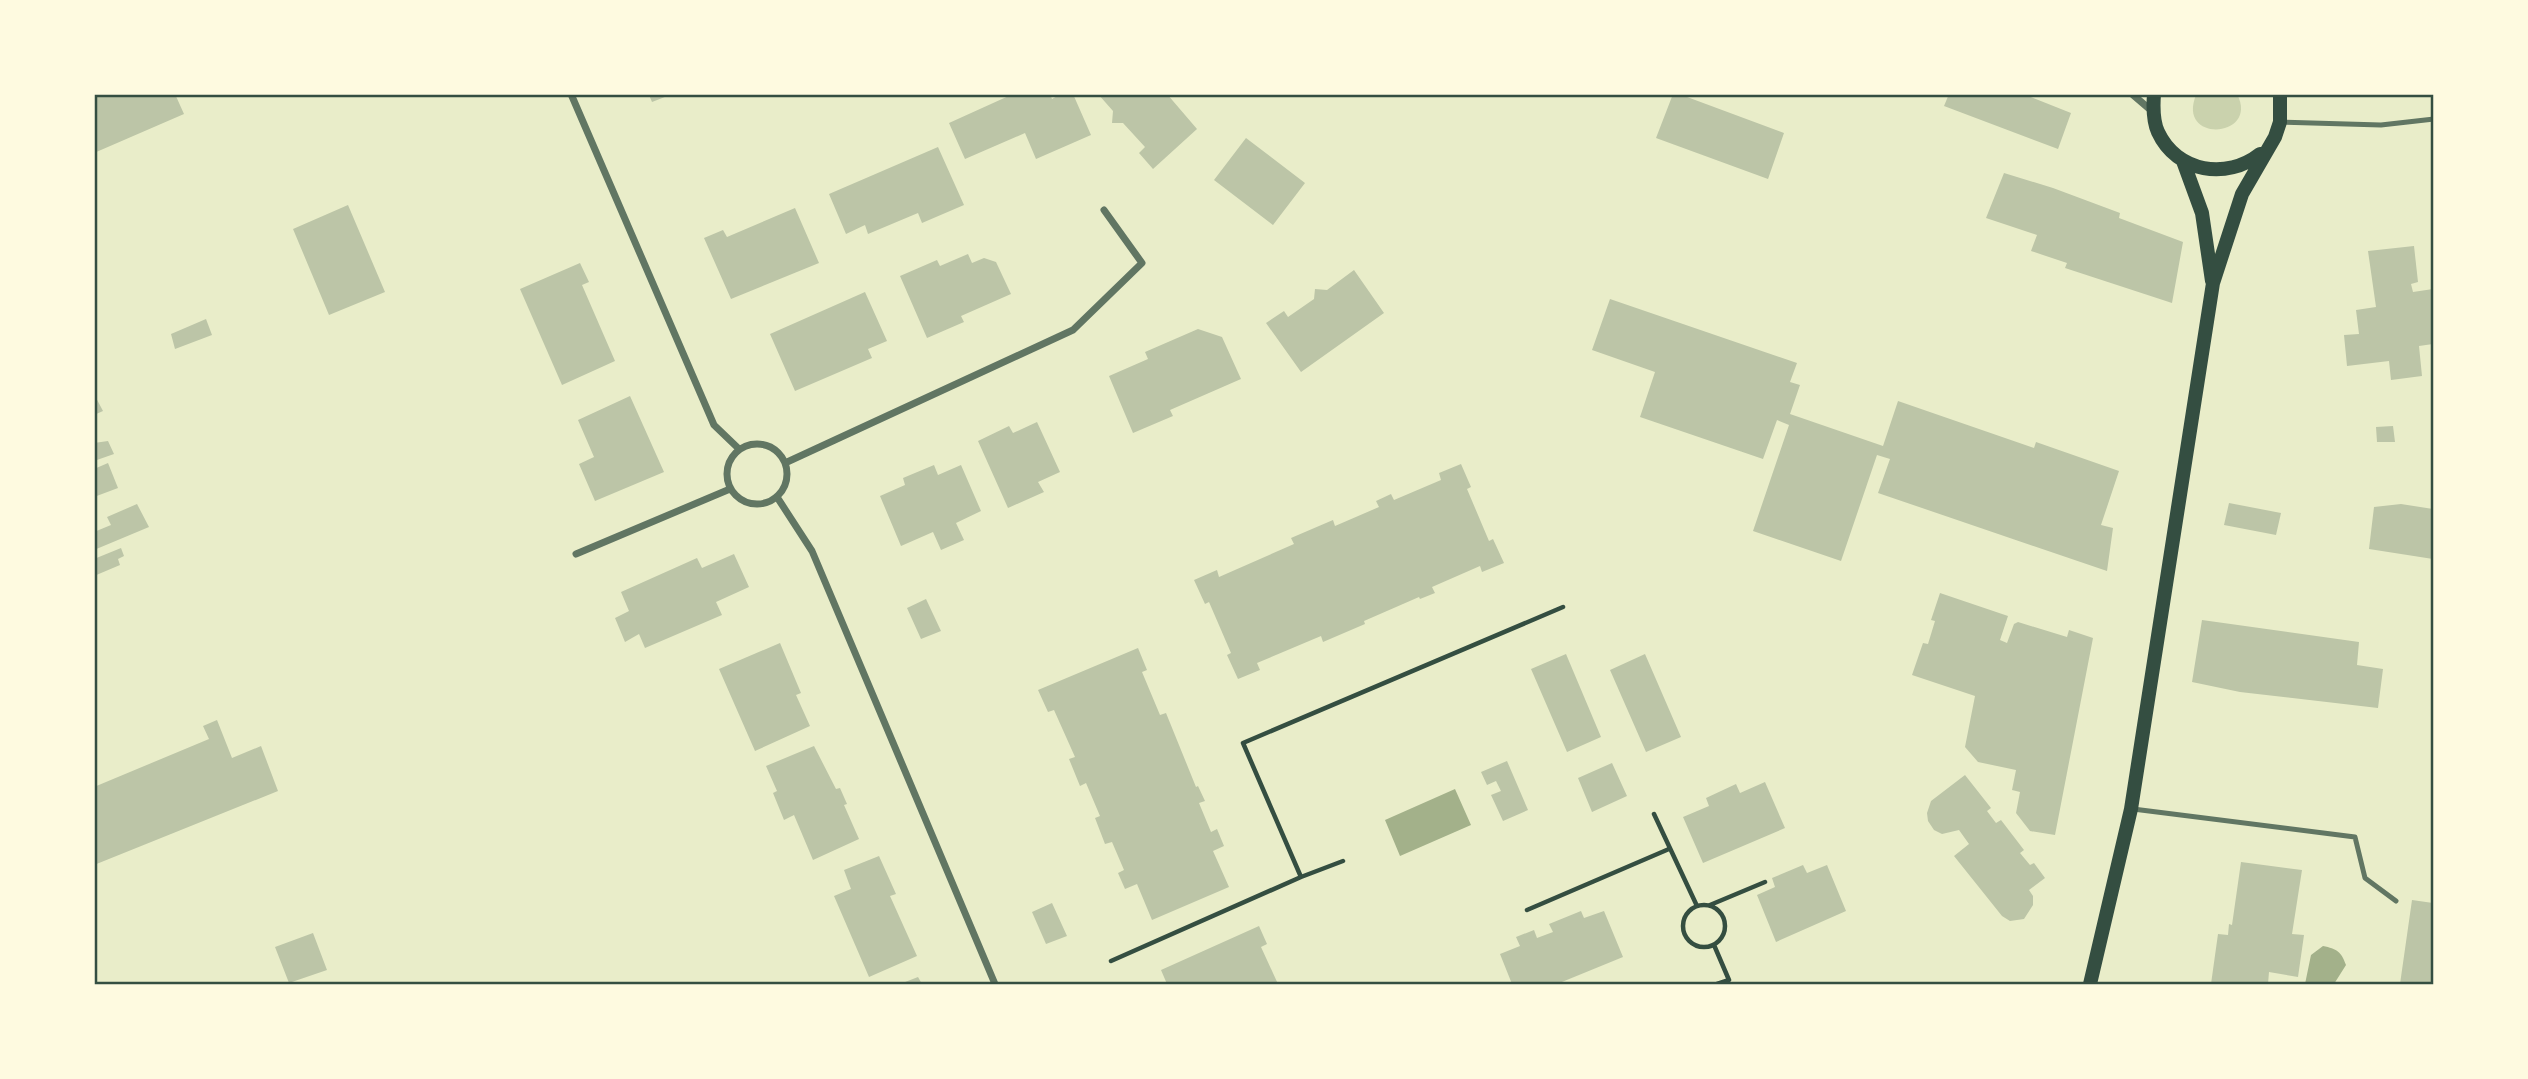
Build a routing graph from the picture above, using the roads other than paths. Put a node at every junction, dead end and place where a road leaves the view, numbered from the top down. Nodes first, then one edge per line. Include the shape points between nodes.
1 (571, 94) edge
2 (2132, 94) edge
3 (2154, 94) edge
4 (2280, 94) edge
5 (2153, 113) junction
6 (2434, 119) edge
7 (2280, 122) junction
8 (2265, 149) junction
9 (2183, 161) junction
10 (1104, 210) dead end
11 (2213, 283) junction
12 (739, 449) junction
13 (785, 463) junction
14 (730, 489) junction
15 (777, 497) junction
16 (576, 554) dead end
17 (2132, 809) junction
18 (2396, 901) dead end
19 (995, 985) edge
20 (2090, 985) edge

1 - 12 street via 714,425
2 - 5 street
3 - 5 main road
4 - 7 main road
5 - 9 main road via 2158,132
6 - 7 lane via 2381,125
7 - 8 main road
8 - 9 main road via 2248,163 2227,170 2204,169
8 - 11 main road via 2242,194
9 - 11 main road via 2202,213
10 - 13 street via 1142,263 1073,330
11 - 17 main road
12 - 13 street via 753,444 773,449
12 - 14 street via 727,471
13 - 15 street via 785,485
14 - 15 street via 741,500 761,504
14 - 16 street
15 - 19 street via 813,551
17 - 18 lane via 2355,837 2365,878
17 - 20 main road

